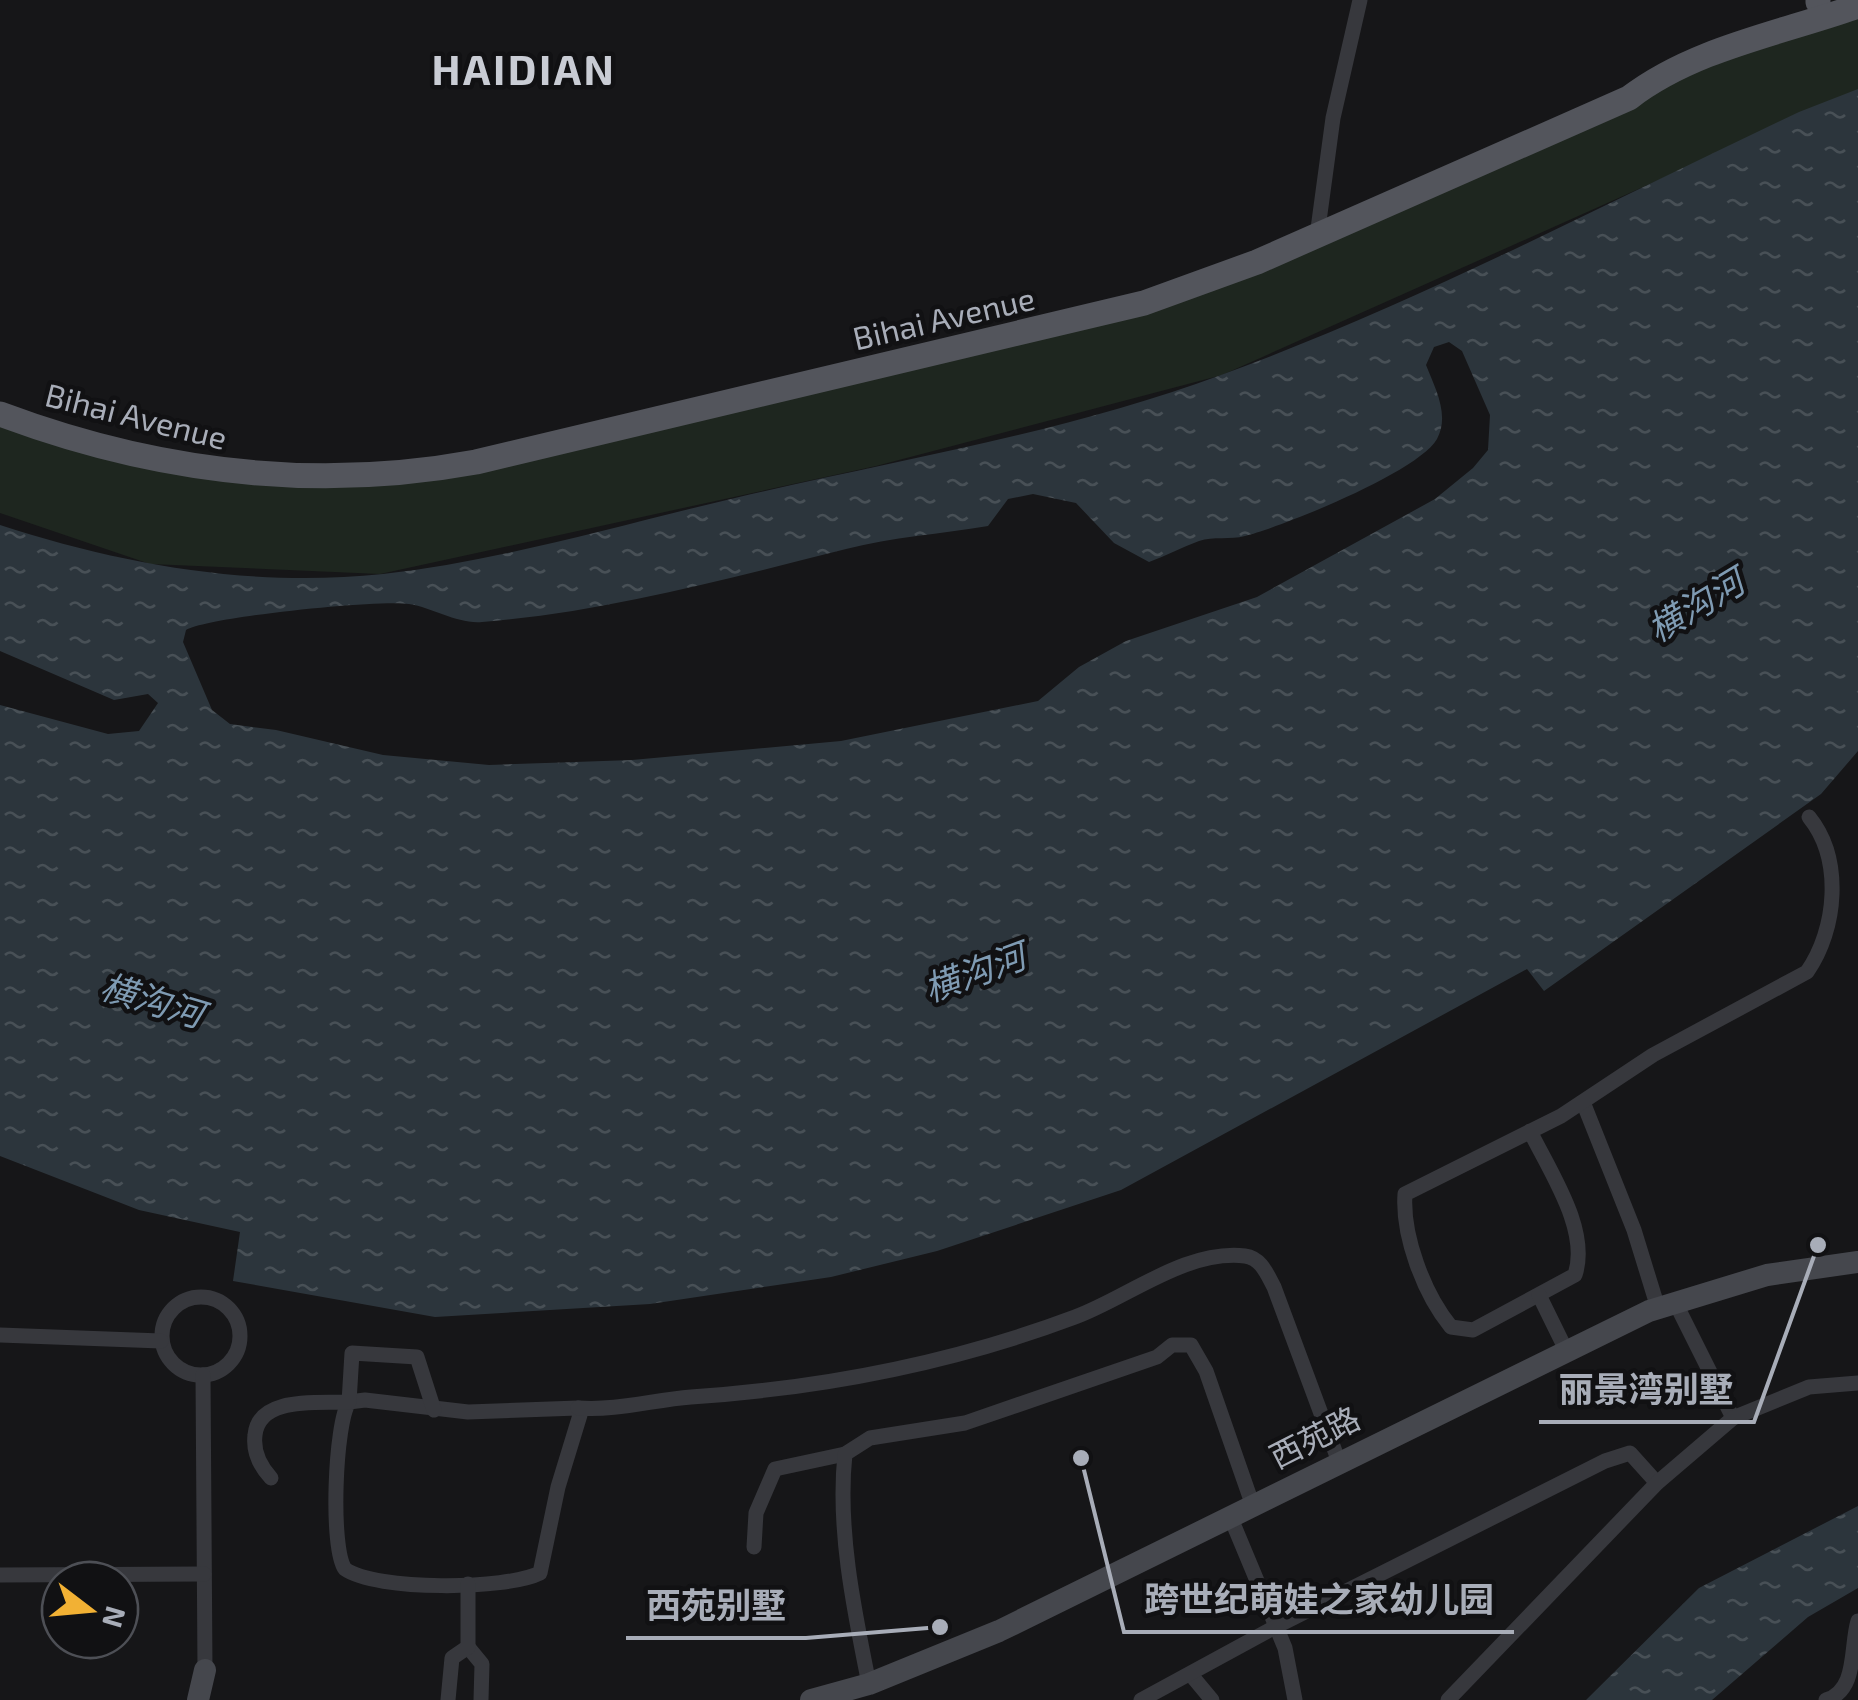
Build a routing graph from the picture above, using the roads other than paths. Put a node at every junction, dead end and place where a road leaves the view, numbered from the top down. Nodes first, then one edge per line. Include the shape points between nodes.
1 (1360, 0) edge
2 (1821, 1) edge
3 (1858, 6) edge
4 (1318, 230) junction
5 (0, 404) edge
6 (0, 414) edge
7 (1809, 817) dead end
8 (1584, 1102) junction
9 (1530, 1131) junction
10 (1858, 1262) edge
11 (1539, 1294) junction
12 (1667, 1305) junction
13 (0, 1335) edge
14 (162, 1342) junction
15 (1566, 1350) junction
16 (204, 1375) junction
17 (1858, 1383) edge
18 (349, 1402) junction
19 (578, 1408) junction
20 (434, 1410) junction
21 (1733, 1418) junction
22 (845, 1454) junction
23 (1339, 1462) junction
24 (270, 1478) dead end
25 (1657, 1483) junction
26 (1253, 1506) junction
27 (1230, 1516) junction
28 (754, 1547) dead end
29 (204, 1574) junction
30 (0, 1576) edge
31 (468, 1584) junction
32 (1858, 1621) edge
33 (1276, 1626) junction
34 (468, 1647) junction
35 (205, 1670) junction
36 (1192, 1676) junction
37 (870, 1684) junction
38 (198, 1700) edge
39 (209, 1700) edge
40 (448, 1700) edge
41 (481, 1700) edge
42 (811, 1700) edge
43 (1141, 1700) edge
44 (1212, 1700) edge
45 (1295, 1700) edge
46 (1448, 1700) edge
47 (1826, 1700) edge

1 - 4 street via 1333,118
2 - 4 main road, Bihai Avenue via 1682,58
3 - 4 main road, Bihai Avenue via 1709,56 1628,98
4 - 5 main road, Bihai Avenue via 1088,308 441,459 344,468 208,461 117,442
4 - 6 main road, Bihai Avenue via 1235,272 1090,318 415,473 346,478 208,471 85,443
7 - 8 street via 1826,842 1831,869 1828,926 1807,972 1653,1055
8 - 9 street
8 - 12 street
9 - 11 street via 1581,1256 1575,1276
9 - 11 street via 1406,1194 1404,1220 1451,1327 1473,1330
10 - 12 main road, 西苑路 via 1768,1276
11 - 15 street
12 - 15 main road, 西苑路
12 - 21 street
13 - 14 street
14 - 16 street via 172,1364
14 - 16 street via 166,1316 175,1306 200,1296 226,1305 240,1342 228,1364
15 - 23 main road, 西苑路
16 - 29 street
17 - 21 street via 1809,1386
18 - 20 street
18 - 20 street via 352,1353 394,1354 417,1357
18 - 24 street via 263,1414 255,1450
18 - 31 street via 339,1430 340,1562 372,1582
19 - 20 street
19 - 23 street via 770,1390 936,1364 1074,1317 1192,1265 1248,1256 1274,1287
19 - 31 street via 540,1573
21 - 25 street
22 - 26 street via 870,1438 964,1423 1157,1358 1172,1345 1192,1345
22 - 28 street via 775,1469 756,1513
22 - 37 street via 840,1493
23 - 26 main road, 西苑路
25 - 33 street via 1630,1453 1605,1461
25 - 46 street
26 - 27 main road, 西苑路
27 - 33 street
27 - 37 main road, 西苑路 via 984,1638
29 - 30 street
29 - 35 street
31 - 34 street
32 - 47 street via 1852,1670 1845,1686
33 - 36 street
33 - 45 street
34 - 40 street via 452,1658
34 - 41 street via 482,1664
35 - 38 main road
35 - 39 main road
36 - 43 street
36 - 44 street
37 - 42 main road, 西苑路

